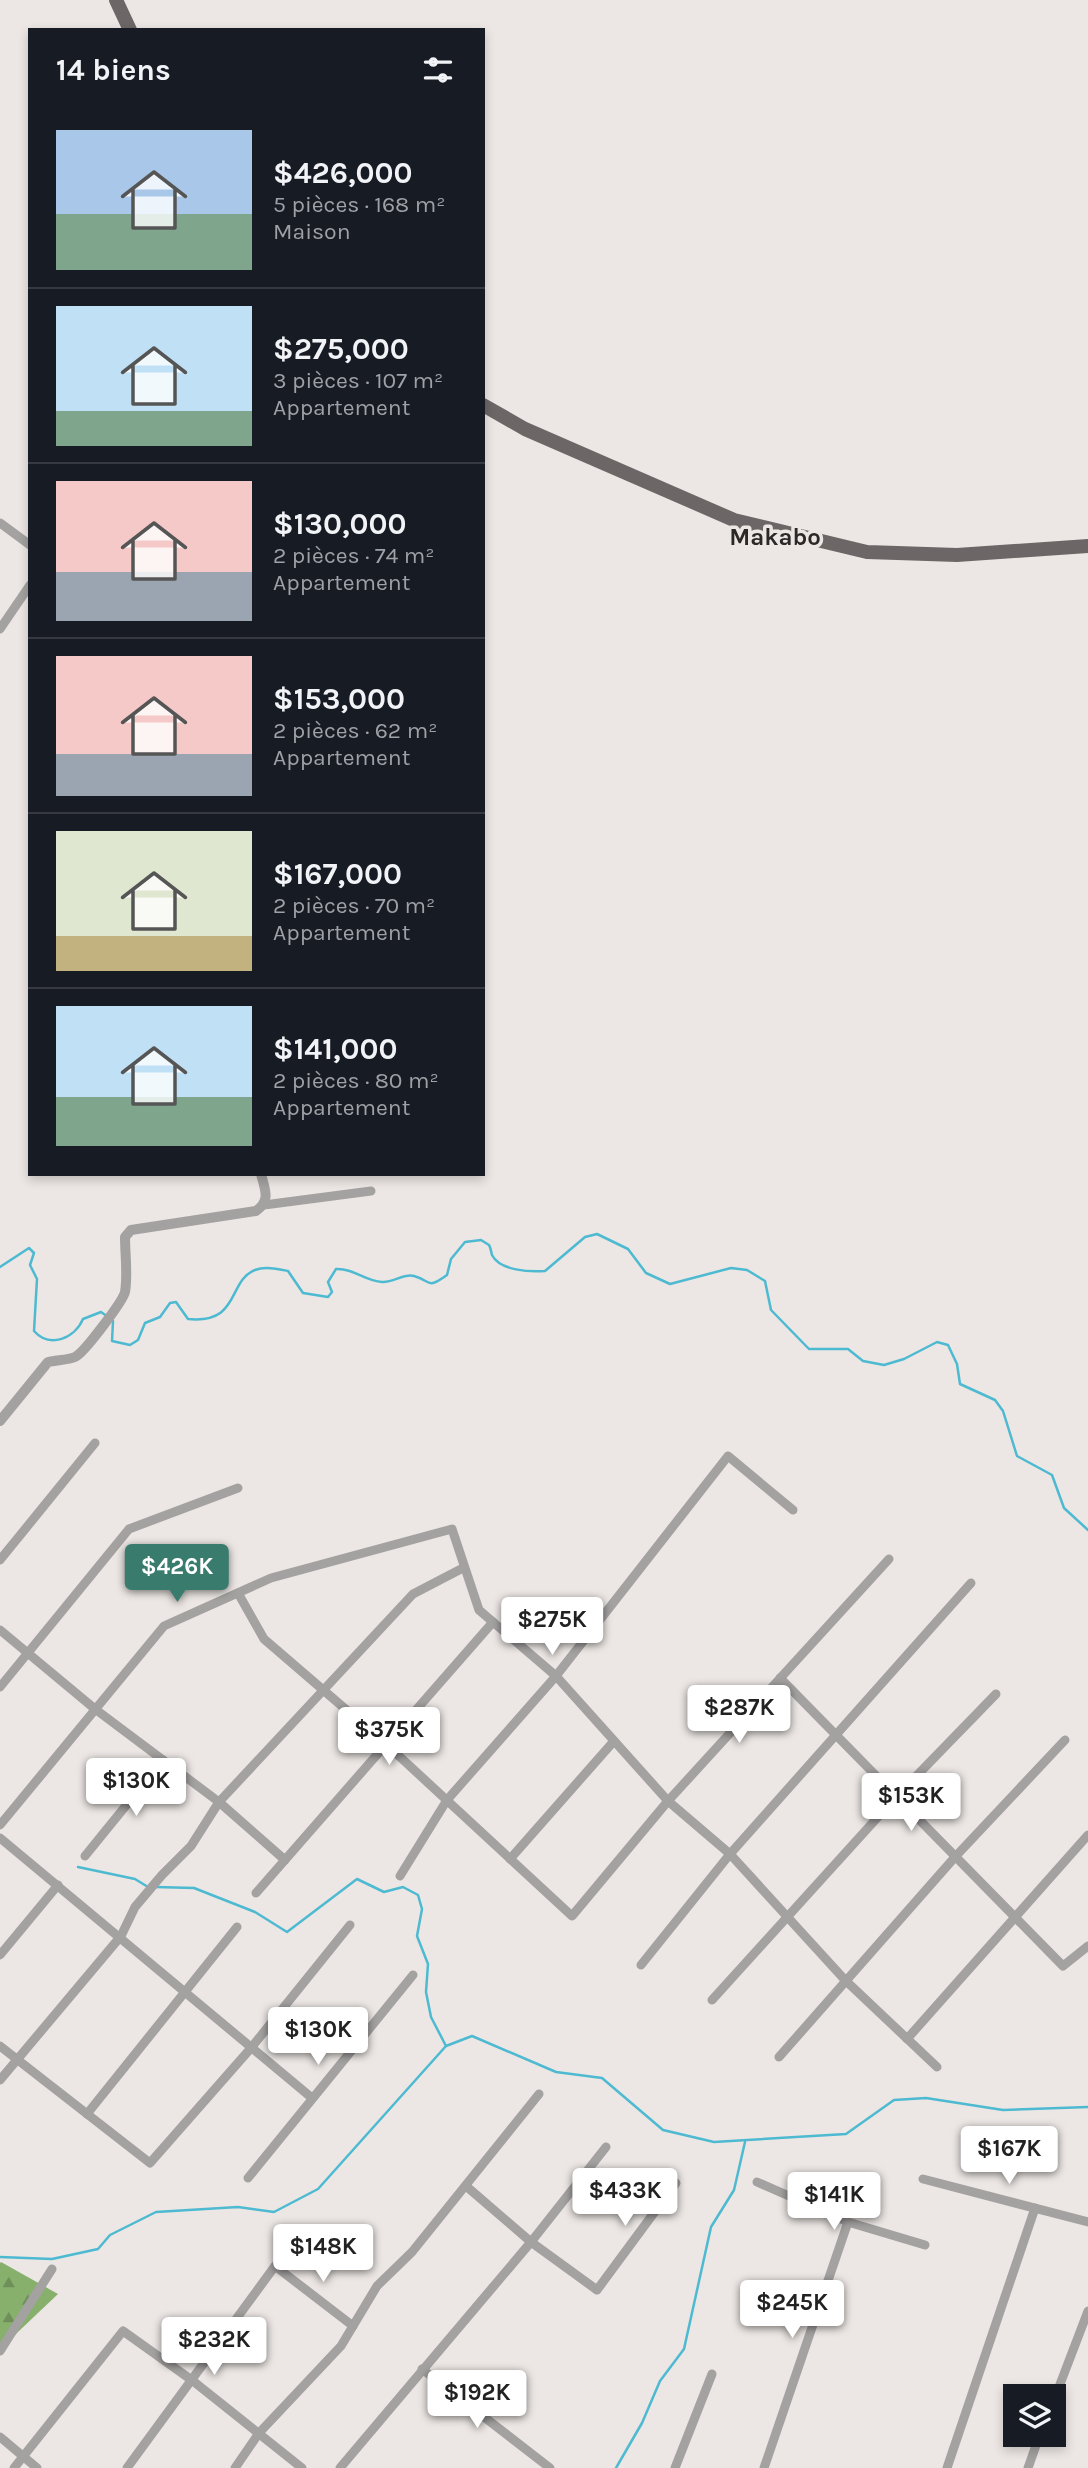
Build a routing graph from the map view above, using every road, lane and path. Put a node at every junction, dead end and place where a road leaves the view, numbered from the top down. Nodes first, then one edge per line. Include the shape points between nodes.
1 (116, 0) edge
2 (129, 28) edge
3 (485, 406) edge
4 (0, 523) edge
5 (28, 544) edge
6 (1088, 546) edge
7 (28, 588) edge
8 (0, 629) edge
9 (262, 1176) edge
10 (371, 1191) dead end
11 (264, 1205) junction
12 (0, 1421) edge
13 (94, 1443) dead end
14 (237, 1488) dead end
15 (793, 1510) dead end
16 (889, 1559) dead end
17 (0, 1560) edge
18 (463, 1568) junction
19 (971, 1583) dead end
20 (238, 1593) junction
21 (493, 1622) junction
22 (0, 1630) edge
23 (29, 1652) junction
24 (556, 1676) junction
25 (780, 1678) junction
26 (0, 1687) edge
27 (322, 1688) junction
28 (996, 1693) dead end
29 (95, 1709) junction
30 (835, 1737) junction
31 (1065, 1740) dead end
32 (614, 1741) junction
33 (386, 1744) junction
34 (163, 1760) junction
35 (896, 1797) junction
36 (447, 1801) junction
37 (668, 1801) junction
38 (219, 1802) junction
39 (0, 1825) edge
40 (1088, 1835) edge
41 (0, 1838) edge
42 (730, 1854) junction
43 (85, 1856) dead end
44 (955, 1857) junction
45 (510, 1859) junction
46 (285, 1860) junction
47 (400, 1875) dead end
48 (58, 1885) junction
49 (256, 1893) dead end
50 (790, 1916) junction
51 (1014, 1917) junction
52 (351, 1924) dead end
53 (237, 1927) dead end
54 (121, 1936) junction
55 (1088, 1946) edge
56 (0, 1955) edge
57 (641, 1965) dead end
58 (413, 1975) dead end
59 (845, 1980) junction
60 (185, 1991) junction
61 (712, 2000) dead end
62 (907, 2039) junction
63 (0, 2046) edge
64 (251, 2048) junction
65 (779, 2057) dead end
66 (17, 2059) junction
67 (937, 2067) dead end
68 (0, 2080) edge
69 (539, 2094) dead end
70 (312, 2098) junction
71 (87, 2114) junction
72 (606, 2147) dead end
73 (248, 2178) dead end
74 (923, 2179) dead end
75 (757, 2182) dead end
76 (676, 2183) dead end
77 (466, 2186) junction
78 (1035, 2208) junction
79 (848, 2222) junction
80 (1088, 2222) edge
81 (531, 2242) junction
82 (925, 2245) dead end
83 (52, 2269) dead end
84 (1088, 2311) edge
85 (353, 2326) junction
86 (0, 2351) edge
87 (422, 2369) junction
88 (712, 2374) dead end
89 (193, 2381) junction
90 (1060, 2384) edge
91 (259, 2432) junction
92 (0, 2437) edge
93 (1035, 2447) edge
94 (22, 2456) junction
95 (14, 2468) edge
96 (37, 2468) edge
97 (127, 2468) edge
98 (235, 2468) edge
99 (302, 2468) edge
100 (340, 2468) edge
101 (550, 2468) edge
102 (675, 2468) edge
103 (764, 2468) edge
104 (947, 2468) edge
105 (1028, 2468) edge

1 - 2 main road
3 - 6 main road via 525,429 734,520 856,549 957,555
4 - 5 street
7 - 8 street
9 - 11 street via 267,1195
10 - 11 street
11 - 12 street via 131,1230 125,1237 125,1294 92,1342 76,1356 48,1362
13 - 17 street
14 - 23 street via 129,1529
15 - 24 street via 728,1456
16 - 25 street
18 - 20 street via 452,1529 271,1578
18 - 21 street via 479,1610
18 - 27 street via 412,1594
19 - 30 street
20 - 27 street via 264,1639
20 - 29 street via 164,1626
21 - 24 street
21 - 33 street
22 - 23 street
23 - 26 street
23 - 29 street
24 - 32 street
24 - 36 street
25 - 30 street
25 - 37 street
27 - 33 street
27 - 38 street
28 - 35 street
29 - 34 street
29 - 39 street
30 - 35 street
30 - 42 street
31 - 44 street
32 - 37 street
32 - 45 street
33 - 36 street
33 - 46 street
34 - 38 street
34 - 43 street
35 - 44 street
35 - 50 street
36 - 45 street
36 - 47 street
37 - 42 street
37 - 45 street via 572,1916
38 - 46 street
38 - 54 street via 191,1846 135,1908
40 - 51 street
41 - 48 street
42 - 50 street
42 - 57 street
44 - 51 street
44 - 59 street
46 - 49 street
48 - 54 street
48 - 56 street
50 - 59 street
50 - 61 street
51 - 55 street via 1063,1966
51 - 62 street
52 - 64 street
53 - 60 street
54 - 60 street
54 - 66 street
58 - 70 street
59 - 62 street
59 - 65 street
60 - 64 street
60 - 71 street
62 - 67 street
63 - 66 street
64 - 70 street
64 - 71 street via 150,2163
66 - 68 street
66 - 71 street
69 - 77 street
70 - 73 street
72 - 81 street
74 - 78 street
75 - 79 street
76 - 81 street via 597,2290
77 - 81 street
77 - 85 street via 412,2252 377,2286
78 - 80 street
78 - 104 street
79 - 82 street
79 - 103 street
81 - 87 street
83 - 86 street
84 - 90 street
85 - 89 street via 275,2266
85 - 91 street via 341,2346
87 - 100 street
87 - 101 street
88 - 102 street
89 - 91 street
89 - 94 street via 123,2331
89 - 97 street
91 - 98 street
91 - 99 street
92 - 94 street
93 - 105 street
94 - 95 street
94 - 96 street

